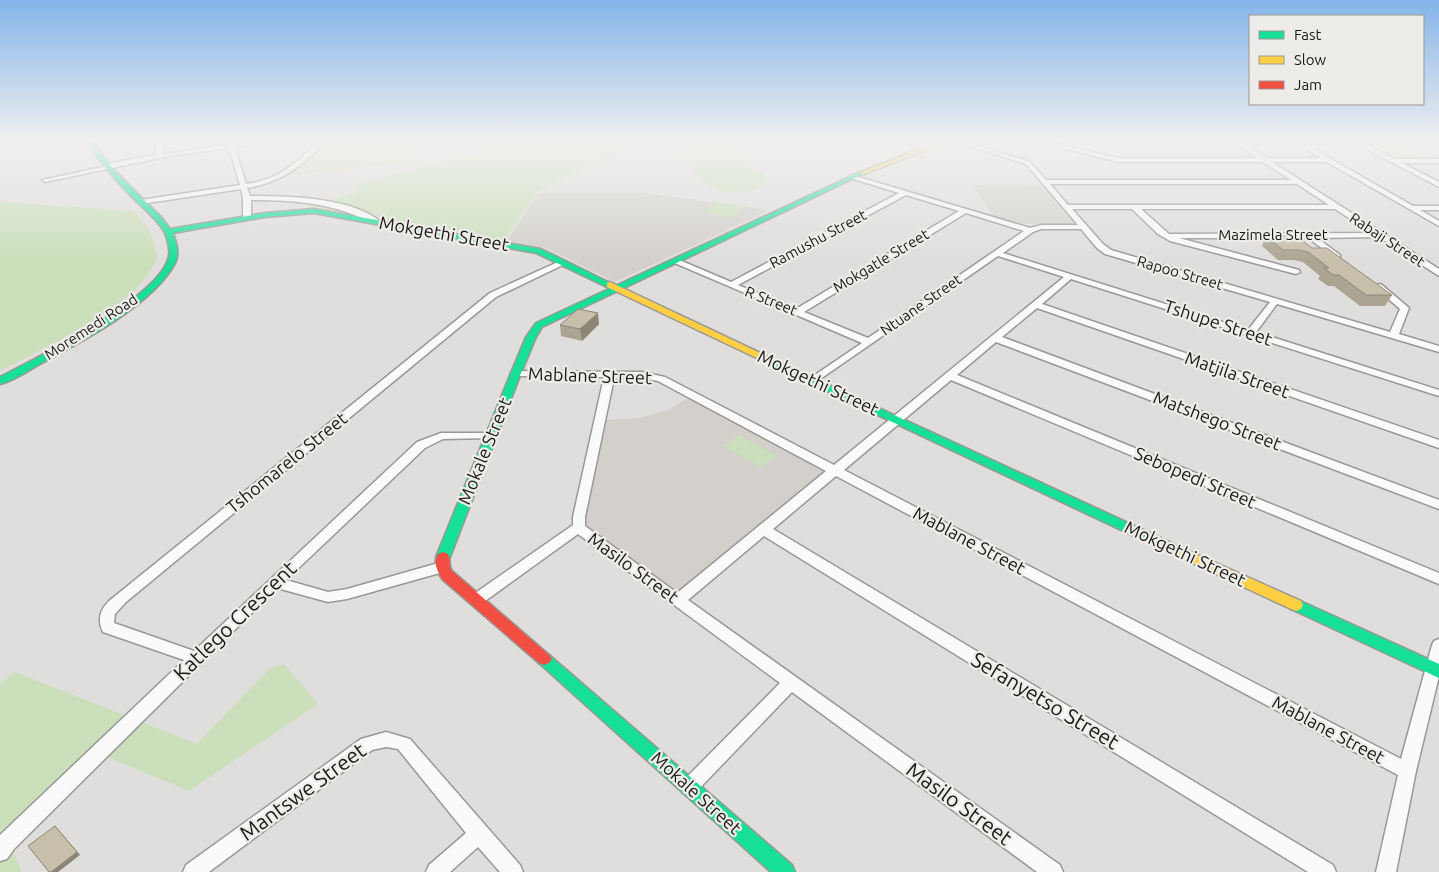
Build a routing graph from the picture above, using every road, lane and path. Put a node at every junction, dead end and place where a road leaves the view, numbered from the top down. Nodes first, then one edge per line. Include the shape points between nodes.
1 (121, 182) edge
2 (242, 182) edge
3 (264, 182) edge
4 (842, 182) edge
5 (868, 182) edge
6 (1045, 182) joint
7 (1298, 182) joint
8 (1365, 182) edge
9 (243, 187) junction
10 (905, 193) junction
11 (246, 198) junction
12 (141, 202) junction
13 (1067, 207) junction
14 (1134, 207) junction
15 (1336, 207) junction
16 (1411, 208) junction
17 (1439, 208) edge
18 (964, 211) junction
19 (247, 218) junction
20 (377, 222) junction
21 (1439, 224) edge
22 (1084, 227) junction
23 (1030, 230) junction
24 (168, 232) junction
25 (1309, 235) junction
26 (1380, 235) junction
27 (1166, 236) junction
28 (996, 253) junction
29 (674, 261) junction
30 (563, 263) junction
31 (1347, 263) edge
32 (1437, 270) edge
33 (1296, 272) dead end
34 (1070, 276) junction
35 (1370, 280) edge
36 (731, 285) junction
37 (615, 289) junction
38 (1274, 301) junction
39 (1036, 305) junction
40 (797, 312) junction
41 (1250, 333) junction
42 (1393, 336) junction
43 (995, 338) junction
44 (868, 342) junction
45 (1439, 349) edge
46 (516, 373) junction
47 (610, 374) junction
48 (950, 376) junction
49 (0, 381) edge
50 (813, 381) junction
51 (1439, 393) edge
52 (897, 420) junction
53 (492, 435) junction
54 (1439, 444) edge
55 (835, 471) junction
56 (1439, 505) edge
57 (579, 527) junction
58 (765, 530) junction
59 (442, 567) junction
60 (1439, 579) edge
61 (275, 582) junction
62 (476, 600) junction
63 (678, 600) junction
64 (1439, 645) edge
65 (196, 658) junction
66 (1436, 669) edge
67 (792, 682) junction
68 (1407, 771) junction
69 (689, 787) junction
70 (479, 834) junction
71 (0, 852) edge
72 (193, 872) edge
73 (436, 872) edge
74 (513, 872) edge
75 (785, 872) edge
76 (1053, 872) edge
77 (1326, 872) edge
78 (1386, 872) edge

1 - 12 street, Moremedi Road
2 - 9 street
3 - 9 street
4 - 29 street, Mokale Street
5 - 10 street
6 - 7 street
6 - 13 street, Rapoo Street
7 - 15 street, Rabaji Street
8 - 16 street
9 - 11 street
9 - 12 street
10 - 18 street
10 - 36 street, Ramushu Street
11 - 19 street
11 - 20 street via 311,199 362,214
12 - 24 street, Moremedi Road
13 - 14 street
13 - 22 street, Rapoo Street
14 - 15 street
14 - 27 street
15 - 26 street, Rabaji Street
16 - 17 street
16 - 21 street
18 - 23 street
18 - 40 street, Mokgatle Street
19 - 20 street, Mokgethi Street via 314,211
19 - 24 street, Mokgethi Street
20 - 30 street, Mokgethi Street via 532,250
22 - 23 street
22 - 38 street, Rapoo Street via 1108,252
23 - 28 street, Ntuane Street
24 - 49 street, Moremedi Road via 174,254 171,263 149,288 94,328
25 - 26 street, Mazimela Street
25 - 27 street, Mazimela Street
25 - 31 street
26 - 32 street, Rabaji Street
27 - 33 street
28 - 34 street, Tshupe Street
28 - 44 street, Ntuane Street
29 - 36 street, R Street
29 - 37 street, Mokale Street
30 - 37 street, Mokgethi Street
30 - 65 street, Tshomarelo Street via 492,295 128,592 106,616 108,628
34 - 39 street
34 - 41 street, Tshupe Street
35 - 42 street via 1405,308
36 - 40 street, R Street
37 - 46 street, Mokale Street via 539,325
37 - 50 street, Mokgethi Street
38 - 41 street
38 - 42 street, Rapoo Street
39 - 43 street
39 - 54 street, Matjila Street
40 - 44 street, R Street
41 - 51 street, Tshupe Street
42 - 45 street, Rapoo Street
43 - 48 street
43 - 56 street, Matshego Street
44 - 50 street, Ntuane Street
46 - 47 street, Mablane Street
46 - 53 street, Mokale Street
47 - 55 street, Mablane Street via 648,375 661,379
47 - 57 street, Masilo Street
48 - 52 street
48 - 60 street, Sebopedi Street
50 - 52 street, Mokgethi Street
52 - 55 street
52 - 66 street, Mokgethi Street
53 - 59 street, Mokale Street via 446,547
53 - 61 street, Katlego Crescent via 441,436 421,445
55 - 58 street
55 - 68 street, Mablane Street
57 - 62 street
57 - 63 street, Masilo Street via 591,539
58 - 63 street
58 - 77 street, Sefanyetso Street
59 - 61 street via 328,597
59 - 62 street, Mokale Street via 447,576
61 - 65 street, Katlego Crescent
62 - 69 street, Mokale Street
63 - 67 street, Masilo Street
64 - 66 street
65 - 71 street, Katlego Crescent
66 - 68 street
67 - 69 street
67 - 76 street, Masilo Street
68 - 78 street
69 - 75 street, Mokale Street
70 - 72 street, Mantswe Street via 404,744 393,739 380,739 355,752
70 - 73 street
70 - 74 street, Mantswe Street

